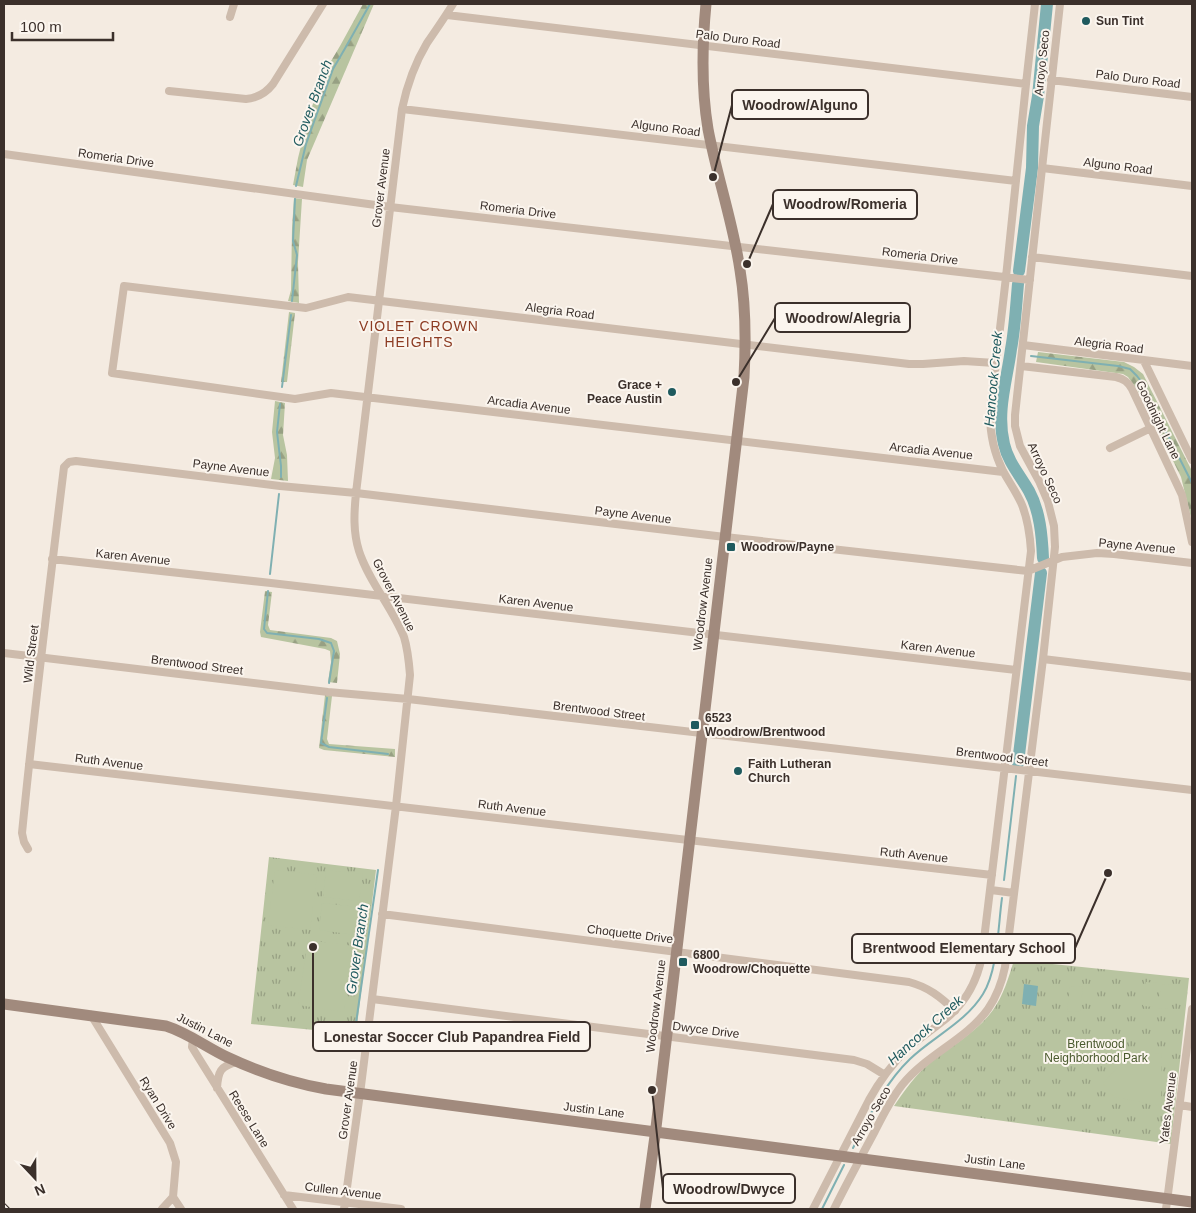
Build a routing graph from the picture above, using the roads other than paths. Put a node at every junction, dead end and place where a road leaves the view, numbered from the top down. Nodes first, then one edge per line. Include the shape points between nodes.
1 (234, 4) edge
2 (323, 4) edge
3 (453, 4) edge
4 (706, 4) edge
5 (1035, 4) edge
6 (1060, 4) edge
7 (447, 15) junction
8 (230, 17) dead end
9 (702, 46) junction
10 (1051, 80) junction
11 (1026, 84) junction
12 (169, 91) dead end
13 (1192, 97) edge
14 (402, 109) junction
15 (711, 145) junction
16 (4, 154) edge
17 (1042, 168) junction
18 (1016, 181) junction
19 (1192, 186) edge
20 (390, 207) junction
21 (736, 246) junction
22 (1032, 257) junction
23 (1192, 276) edge
24 (1006, 277) junction
25 (1030, 280) junction
26 (379, 301) junction
27 (746, 344) junction
28 (1023, 345) junction
29 (1144, 360) junction
30 (995, 363) junction
31 (1021, 366) junction
32 (1192, 366) edge
33 (112, 372) joint
34 (367, 397) junction
35 (1151, 428) junction
36 (736, 440) junction
37 (1110, 448) dead end
38 (1192, 460) edge
39 (69, 462) joint
40 (1003, 472) junction
41 (356, 493) junction
42 (725, 537) junction
43 (1192, 542) edge
44 (52, 559) junction
45 (1054, 561) junction
46 (1192, 562) edge
47 (1028, 571) junction
48 (382, 596) junction
49 (713, 635) junction
50 (4, 653) edge
51 (42, 657) junction
52 (1043, 658) junction
53 (1016, 670) junction
54 (1192, 677) edge
55 (408, 699) junction
56 (702, 734) junction
57 (29, 764) junction
58 (1005, 768) junction
59 (1029, 772) junction
60 (1192, 790) edge
61 (396, 806) junction
62 (690, 841) junction
63 (28, 849) dead end
64 (992, 875) junction
65 (990, 890) junction
66 (1014, 892) junction
67 (382, 914) junction
68 (676, 952) junction
69 (372, 999) junction
70 (4, 1004) edge
71 (1192, 1009) edge
72 (955, 1011) junction
73 (91, 1015) junction
74 (1191, 1026) edge
75 (666, 1036) junction
76 (193, 1038) junction
77 (237, 1062) junction
78 (885, 1075) junction
79 (217, 1088) junction
80 (360, 1094) junction
81 (1180, 1105) junction
82 (1192, 1107) edge
83 (655, 1132) junction
84 (840, 1157) junction
85 (860, 1159) junction
86 (284, 1195) junction
87 (173, 1197) junction
88 (1192, 1202) edge
89 (1167, 1204) edge
90 (344, 1206) edge
91 (162, 1209) edge
92 (181, 1209) edge
93 (293, 1209) edge
94 (401, 1209) edge
95 (645, 1209) edge
96 (813, 1209) edge
97 (834, 1209) edge

1 - 8 street
2 - 12 street via 273,84 258,97 246,99
3 - 7 street, Grover Avenue
4 - 9 street, Woodrow Avenue
5 - 11 street, Arroyo Seco
6 - 10 street, Arroyo Seco
7 - 9 street, Palo Duro Road
7 - 14 street, Grover Avenue via 416,64
9 - 11 street, Palo Duro Road
9 - 15 street, Woodrow Avenue via 704,98
10 - 13 street, Palo Duro Road
10 - 17 street, Arroyo Seco
11 - 18 street, Arroyo Seco
14 - 15 street, Alguno Road
14 - 20 street, Grover Avenue
15 - 18 street, Alguno Road
15 - 21 street, Woodrow Avenue
16 - 20 street, Romeria Drive
17 - 19 street, Alguno Road
17 - 22 street, Arroyo Seco
18 - 24 street, Arroyo Seco
20 - 21 street, Romeria Drive
20 - 26 street, Grover Avenue
21 - 24 street, Romeria Drive
21 - 27 street, Woodrow Avenue via 744,295
22 - 23 street
22 - 25 street, Arroyo Seco
24 - 25 street, Romeria Drive
24 - 30 street, Arroyo Seco
25 - 28 street, Arroyo Seco
26 - 27 street, Alegria Road
26 - 33 street, Alegria Road via 348,297 306,308 124,286
26 - 34 street, Grover Avenue
27 - 30 street, Alegria Road via 909,364
27 - 36 street, Woodrow Avenue
28 - 29 street, Alegria Road
28 - 31 street, Arroyo Seco
29 - 32 street, Alegria Road
29 - 38 street
30 - 40 street, Arroyo Seco via 990,429
31 - 35 street, Goodnight Lane via 1123,379 1132,389
31 - 45 street, Arroyo Seco via 1015,415 1017,436 1048,502 1054,531
33 - 34 street, Arcadia Avenue via 294,399 331,393
34 - 36 street, Arcadia Avenue
34 - 41 street, Grover Avenue
35 - 37 street
35 - 43 street, Goodnight Lane via 1182,496
36 - 40 street, Arcadia Avenue
36 - 42 street, Woodrow Avenue
39 - 41 street, Payne Avenue
39 - 44 street, Wild Street via 64,467
40 - 47 street, Arroyo Seco via 1017,494 1026,519 1031,551
41 - 42 street, Payne Avenue
41 - 48 street, Grover Avenue via 355,537 367,571
42 - 47 street, Payne Avenue
42 - 49 street, Woodrow Avenue
44 - 48 street, Karen Avenue
44 - 51 street, Wild Street
45 - 46 street, Payne Avenue via 1062,557 1106,553
45 - 47 street, Payne Avenue
45 - 52 street, Arroyo Seco
47 - 53 street, Arroyo Seco
48 - 49 street, Karen Avenue
48 - 55 street, Grover Avenue via 398,623 409,655
49 - 53 street, Karen Avenue
49 - 56 street, Woodrow Avenue
50 - 51 street, Brentwood Street
51 - 55 street, Brentwood Street
51 - 57 street, Wild Street
52 - 54 street
52 - 59 street, Arroyo Seco
53 - 58 street, Arroyo Seco
55 - 56 street, Brentwood Street
55 - 61 street, Grover Avenue
56 - 58 street, Brentwood Street
56 - 62 street, Woodrow Avenue
57 - 61 street, Ruth Avenue
57 - 63 street, Wild Street via 22,833
58 - 59 street, Brentwood Street
58 - 64 street, Arroyo Seco
59 - 60 street, Brentwood Street
59 - 66 street, Arroyo Seco
61 - 62 street, Ruth Avenue
61 - 67 street, Grover Avenue
62 - 64 street, Ruth Avenue
62 - 68 street, Woodrow Avenue
64 - 65 street, Arroyo Seco
65 - 66 street
65 - 72 street, Arroyo Seco via 980,966
66 - 85 street, Arroyo Seco via 1006,967 994,1001 972,1026 923,1063 903,1084
67 - 68 street, Choquette Drive
67 - 69 street, Grover Avenue
68 - 72 street, Choquette Drive via 909,982 931,990
68 - 75 street, Woodrow Avenue
69 - 75 street, Dwyce Drive
69 - 80 street, Grover Avenue
70 - 73 street, Justin Lane
71 - 74 street, Yates Avenue
72 - 78 street, Arroyo Seco via 908,1048
73 - 76 street, Justin Lane via 166,1026
73 - 87 street, Ryan Drive via 170,1143 176,1162
74 - 81 street, Yates Avenue
75 - 78 street, Dwyce Drive via 854,1060
75 - 83 street, Woodrow Avenue
76 - 77 street, Justin Lane
76 - 79 street, Reese Lane via 192,1047
77 - 79 street via 228,1065 218,1075
77 - 80 street, Justin Lane via 301,1084
78 - 84 street, Arroyo Seco
79 - 86 street, Reese Lane
80 - 83 street, Justin Lane
80 - 90 street, Grover Avenue
81 - 82 street
81 - 89 street, Yates Avenue
83 - 84 street, Justin Lane
83 - 95 street, Woodrow Avenue
84 - 85 street, Justin Lane
84 - 96 street, Arroyo Seco
85 - 89 street, Justin Lane
85 - 97 street, Arroyo Seco
86 - 90 street, Cullen Avenue
86 - 93 street, Reese Lane
87 - 91 street
87 - 92 street
88 - 89 street, Justin Lane
90 - 94 street, Cullen Avenue

